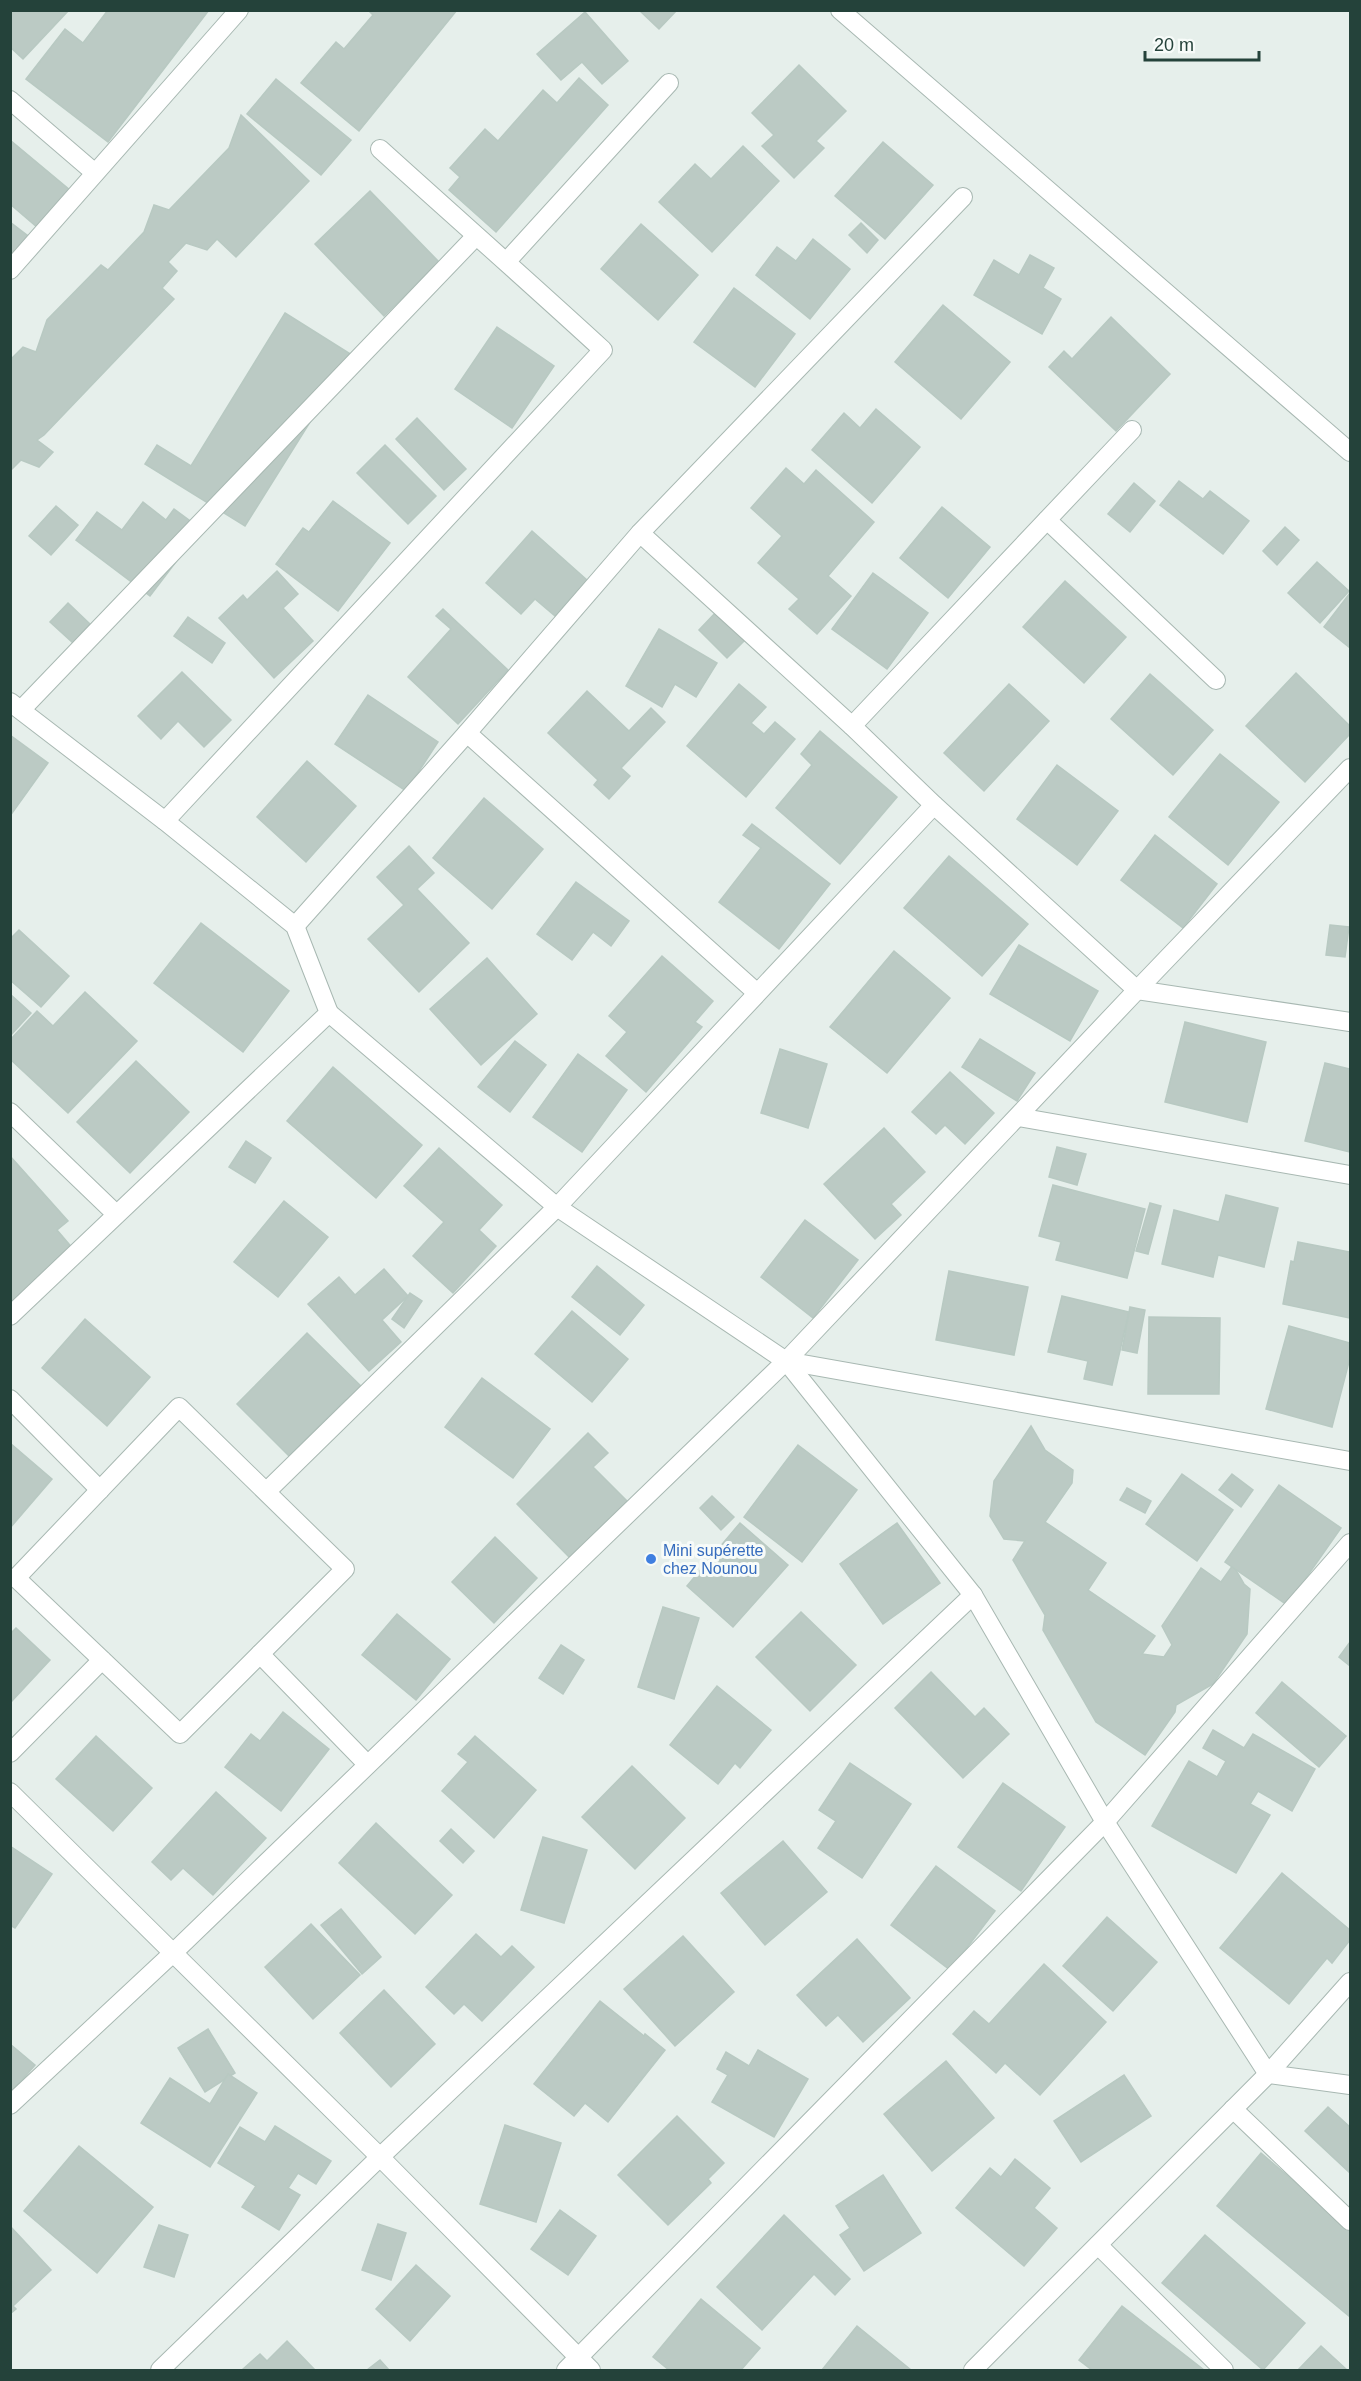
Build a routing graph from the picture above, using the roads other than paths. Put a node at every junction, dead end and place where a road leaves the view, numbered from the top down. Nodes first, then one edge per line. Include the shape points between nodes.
1 (239, 10) edge
2 (840, 10) edge
3 (669, 83) dead end
4 (10, 100) edge
5 (380, 149) dead end
6 (95, 173) junction
7 (963, 197) dead end
8 (476, 236) junction
9 (507, 261) junction
10 (10, 270) edge
11 (1132, 430) dead end
12 (1350, 452) edge
13 (1047, 520) junction
14 (640, 533) junction
15 (1216, 680) dead end
16 (16, 706) edge
17 (852, 726) junction
18 (468, 734) junction
19 (1350, 768) edge
20 (934, 805) junction
21 (165, 821) junction
22 (295, 926) junction
23 (1137, 990) junction
24 (756, 992) junction
25 (329, 1013) junction
26 (1350, 1022) edge
27 (10, 1112) edge
28 (1018, 1117) junction
29 (1350, 1175) edge
30 (557, 1207) junction
31 (116, 1214) junction
32 (10, 1316) edge
33 (786, 1361) junction
34 (10, 1399) edge
35 (1350, 1461) edge
36 (100, 1490) junction
37 (267, 1491) junction
38 (1350, 1543) edge
39 (973, 1595) junction
40 (260, 1654) junction
41 (102, 1660) junction
42 (10, 1753) edge
43 (367, 1764) junction
44 (10, 1792) edge
45 (1105, 1822) junction
46 (174, 1952) junction
47 (1350, 1982) edge
48 (1268, 2074) junction
49 (1350, 2085) edge
50 (10, 2105) edge
51 (1233, 2109) junction
52 (380, 2157) junction
53 (1350, 2221) edge
54 (1098, 2245) junction
55 (579, 2366) edge
56 (160, 2370) edge
57 (973, 2370) edge
58 (1224, 2370) edge

1 - 6 street
2 - 12 street
3 - 9 street
4 - 6 street
5 - 8 street
6 - 10 street
7 - 14 street
8 - 9 street
8 - 16 street
9 - 21 street via 603,350
11 - 13 street
13 - 15 street
13 - 17 street
14 - 17 street
14 - 18 street
16 - 21 street
17 - 20 street
18 - 22 street
18 - 24 street
19 - 23 street
20 - 23 street
20 - 24 street
21 - 22 street
22 - 25 street
23 - 26 street
23 - 28 street
24 - 30 street
25 - 30 street
25 - 31 street
27 - 31 street
28 - 29 street
28 - 33 street
30 - 33 street
30 - 37 street
31 - 32 street
33 - 35 street
33 - 39 street
33 - 43 street
34 - 36 street
36 - 37 street via 179,1407
36 - 41 street via 16,1578
37 - 40 street via 345,1569
38 - 45 street
39 - 45 street
39 - 52 street
40 - 41 street via 180,1734
40 - 43 street
41 - 42 street
43 - 46 street
44 - 46 street
45 - 48 street
45 - 55 street
46 - 50 street
46 - 52 street
47 - 48 street
48 - 49 street
48 - 51 street
51 - 53 street
51 - 54 street
52 - 55 street
52 - 56 street
54 - 57 street
54 - 58 street

